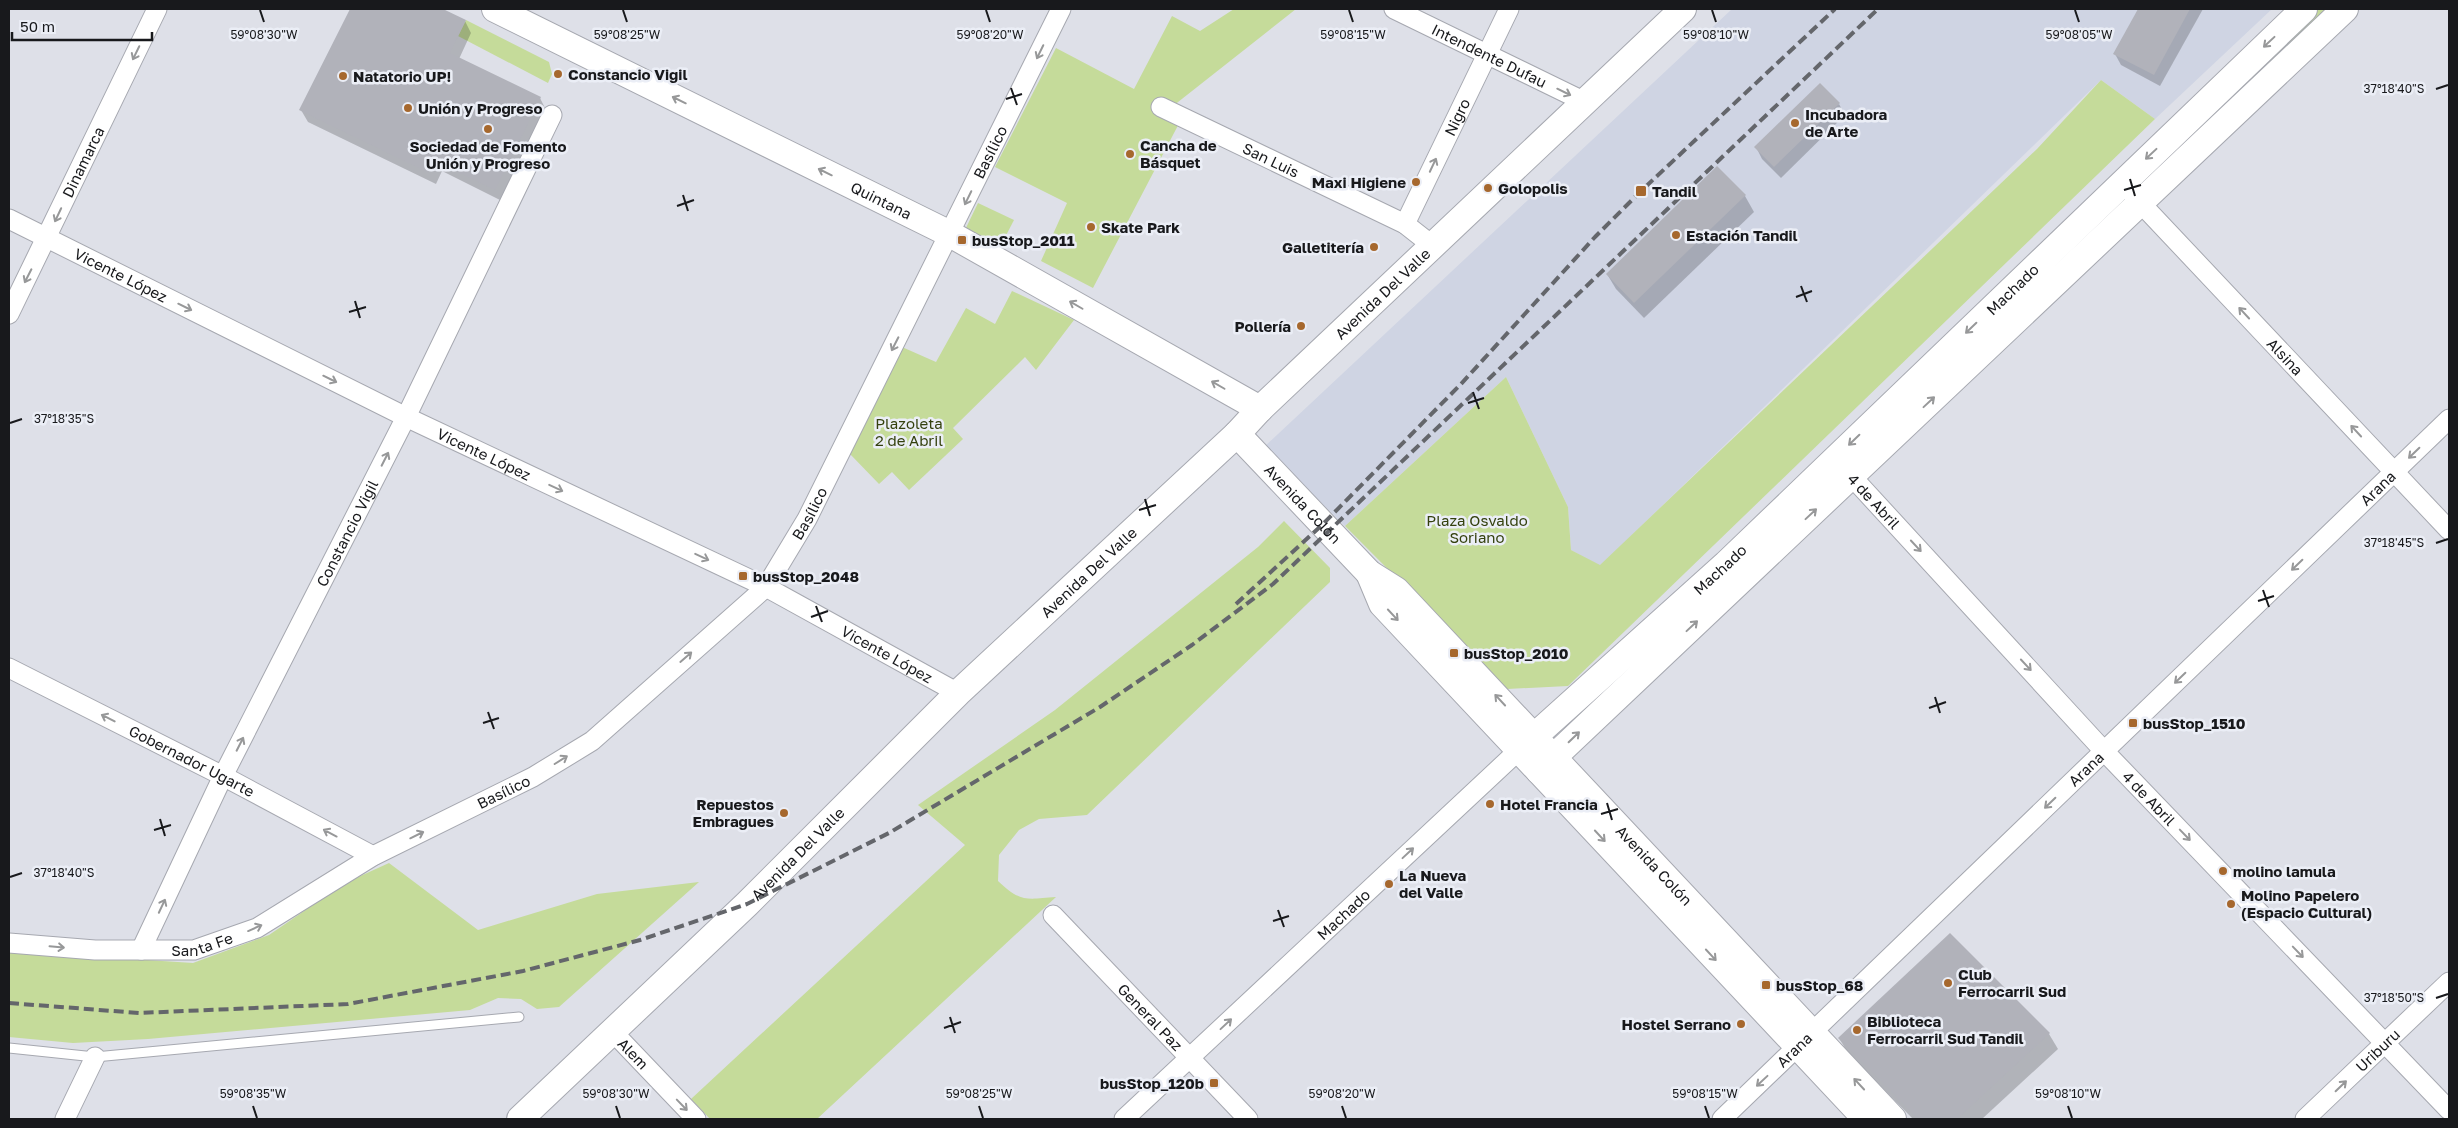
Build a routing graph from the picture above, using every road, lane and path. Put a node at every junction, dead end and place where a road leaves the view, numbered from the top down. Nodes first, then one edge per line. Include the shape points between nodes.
1 (157, 9) edge
2 (495, 9) edge
3 (1061, 9) edge
4 (1394, 9) edge
5 (1509, 9) edge
6 (1683, 9) edge
7 (2304, 9) edge
8 (2346, 9) edge
9 (1486, 54) junction
10 (1585, 102) junction
11 (1161, 107) dead end
12 (552, 115) dead end
13 (2121, 183) junction
14 (2141, 202) junction
15 (9, 219) edge
16 (1405, 224) junction
17 (950, 234) junction
18 (47, 238) junction
19 (1433, 246) junction
20 (9, 314) edge
21 (1260, 409) junction
22 (406, 417) junction
23 (2449, 419) edge
24 (1237, 434) junction
25 (1843, 467) junction
26 (2394, 472) junction
27 (2449, 530) edge
28 (766, 587) junction
29 (9, 668) edge
30 (958, 693) junction
31 (1526, 743) junction
32 (2104, 750) junction
33 (1546, 764) junction
34 (224, 776) junction
35 (373, 856) junction
36 (1053, 915) dead end
37 (9, 943) edge
38 (141, 950) junction
39 (2449, 982) edge
40 (519, 1017) dead end
41 (612, 1031) junction
42 (1805, 1040) junction
43 (2386, 1043) junction
44 (9, 1048) edge
45 (95, 1057) junction
46 (1190, 1058) junction
47 (2449, 1110) edge
48 (65, 1119) edge
49 (520, 1119) edge
50 (696, 1119) edge
51 (1124, 1119) edge
52 (1248, 1119) edge
53 (1722, 1119) edge
54 (1866, 1119) edge
55 (1893, 1119) edge
56 (2306, 1119) edge

1 -> 18 street, Dinamarca
17 -> 2 street, Quintana
3 -> 17 street, Basílico
4 - 9 street, Intendente Dufau
5 - 9 street, Nigro
6 - 10 street, Avenida Del Valle
7 -> 13 street, Machado
8 - 14 street, Machado
9 -> 10 street, Intendente Dufau
16 -> 9 street, Nigro
10 - 19 street, Avenida Del Valle
11 - 16 street, San Luis
12 - 22 street, Constancio Vigil
13 - 14 street, Alsina
13 -> 25 street, Machado
25 -> 14 street, Machado
26 -> 14 street, Alsina
15 - 18 street, Vicente López
16 - 19 street, San Luis
21 -> 17 street, Quintana
17 -> 28 street, Basílico via 807,519
18 -> 20 street, Dinamarca
18 -> 22 street, Vicente López
19 - 21 street, Avenida Del Valle
21 - 24 street, Avenida Del Valle
22 -> 28 street, Vicente López
34 -> 22 street, Constancio Vigil
23 -> 26 street, Arana
24 - 30 street, Avenida Del Valle
24 - 31 street, Avenida Colón via 1369,574 1396,590
25 - 31 street, Machado via 1726,564
25 -> 32 street, 4 de Abril
33 -> 25 street, Machado
26 - 27 street, Alsina
26 -> 32 street, Arana
28 - 30 street, Vicente López
35 -> 28 street, Basílico via 533,777 592,741
34 -> 29 street, Gobernador Ugarte
30 - 41 street, Avenida Del Valle via 748,904
31 - 33 street, Avenida Colón
46 -> 31 street, Machado
32 -> 42 street, Arana
32 -> 43 street, 4 de Abril
33 - 42 street, Avenida Colón
35 -> 34 street, Gobernador Ugarte
38 -> 34 street, Constancio Vigil
38 -> 35 street, Santa Fe via 194,950 258,928
36 - 46 street, General Paz
37 -> 38 street, Santa Fe
39 - 43 street, Uriburu
40 - 45 lane
41 - 49 street, Avenida Del Valle
41 -> 50 street, Alem
42 -> 53 street, Arana
42 - 54 street, Avenida Colón
55 -> 42 street, Avenida Colón
43 - 47 street, 4 de Abril
56 -> 43 street, Uriburu
44 - 45 lane
45 - 48 street
46 - 51 street, Machado
46 - 52 street, General Paz

